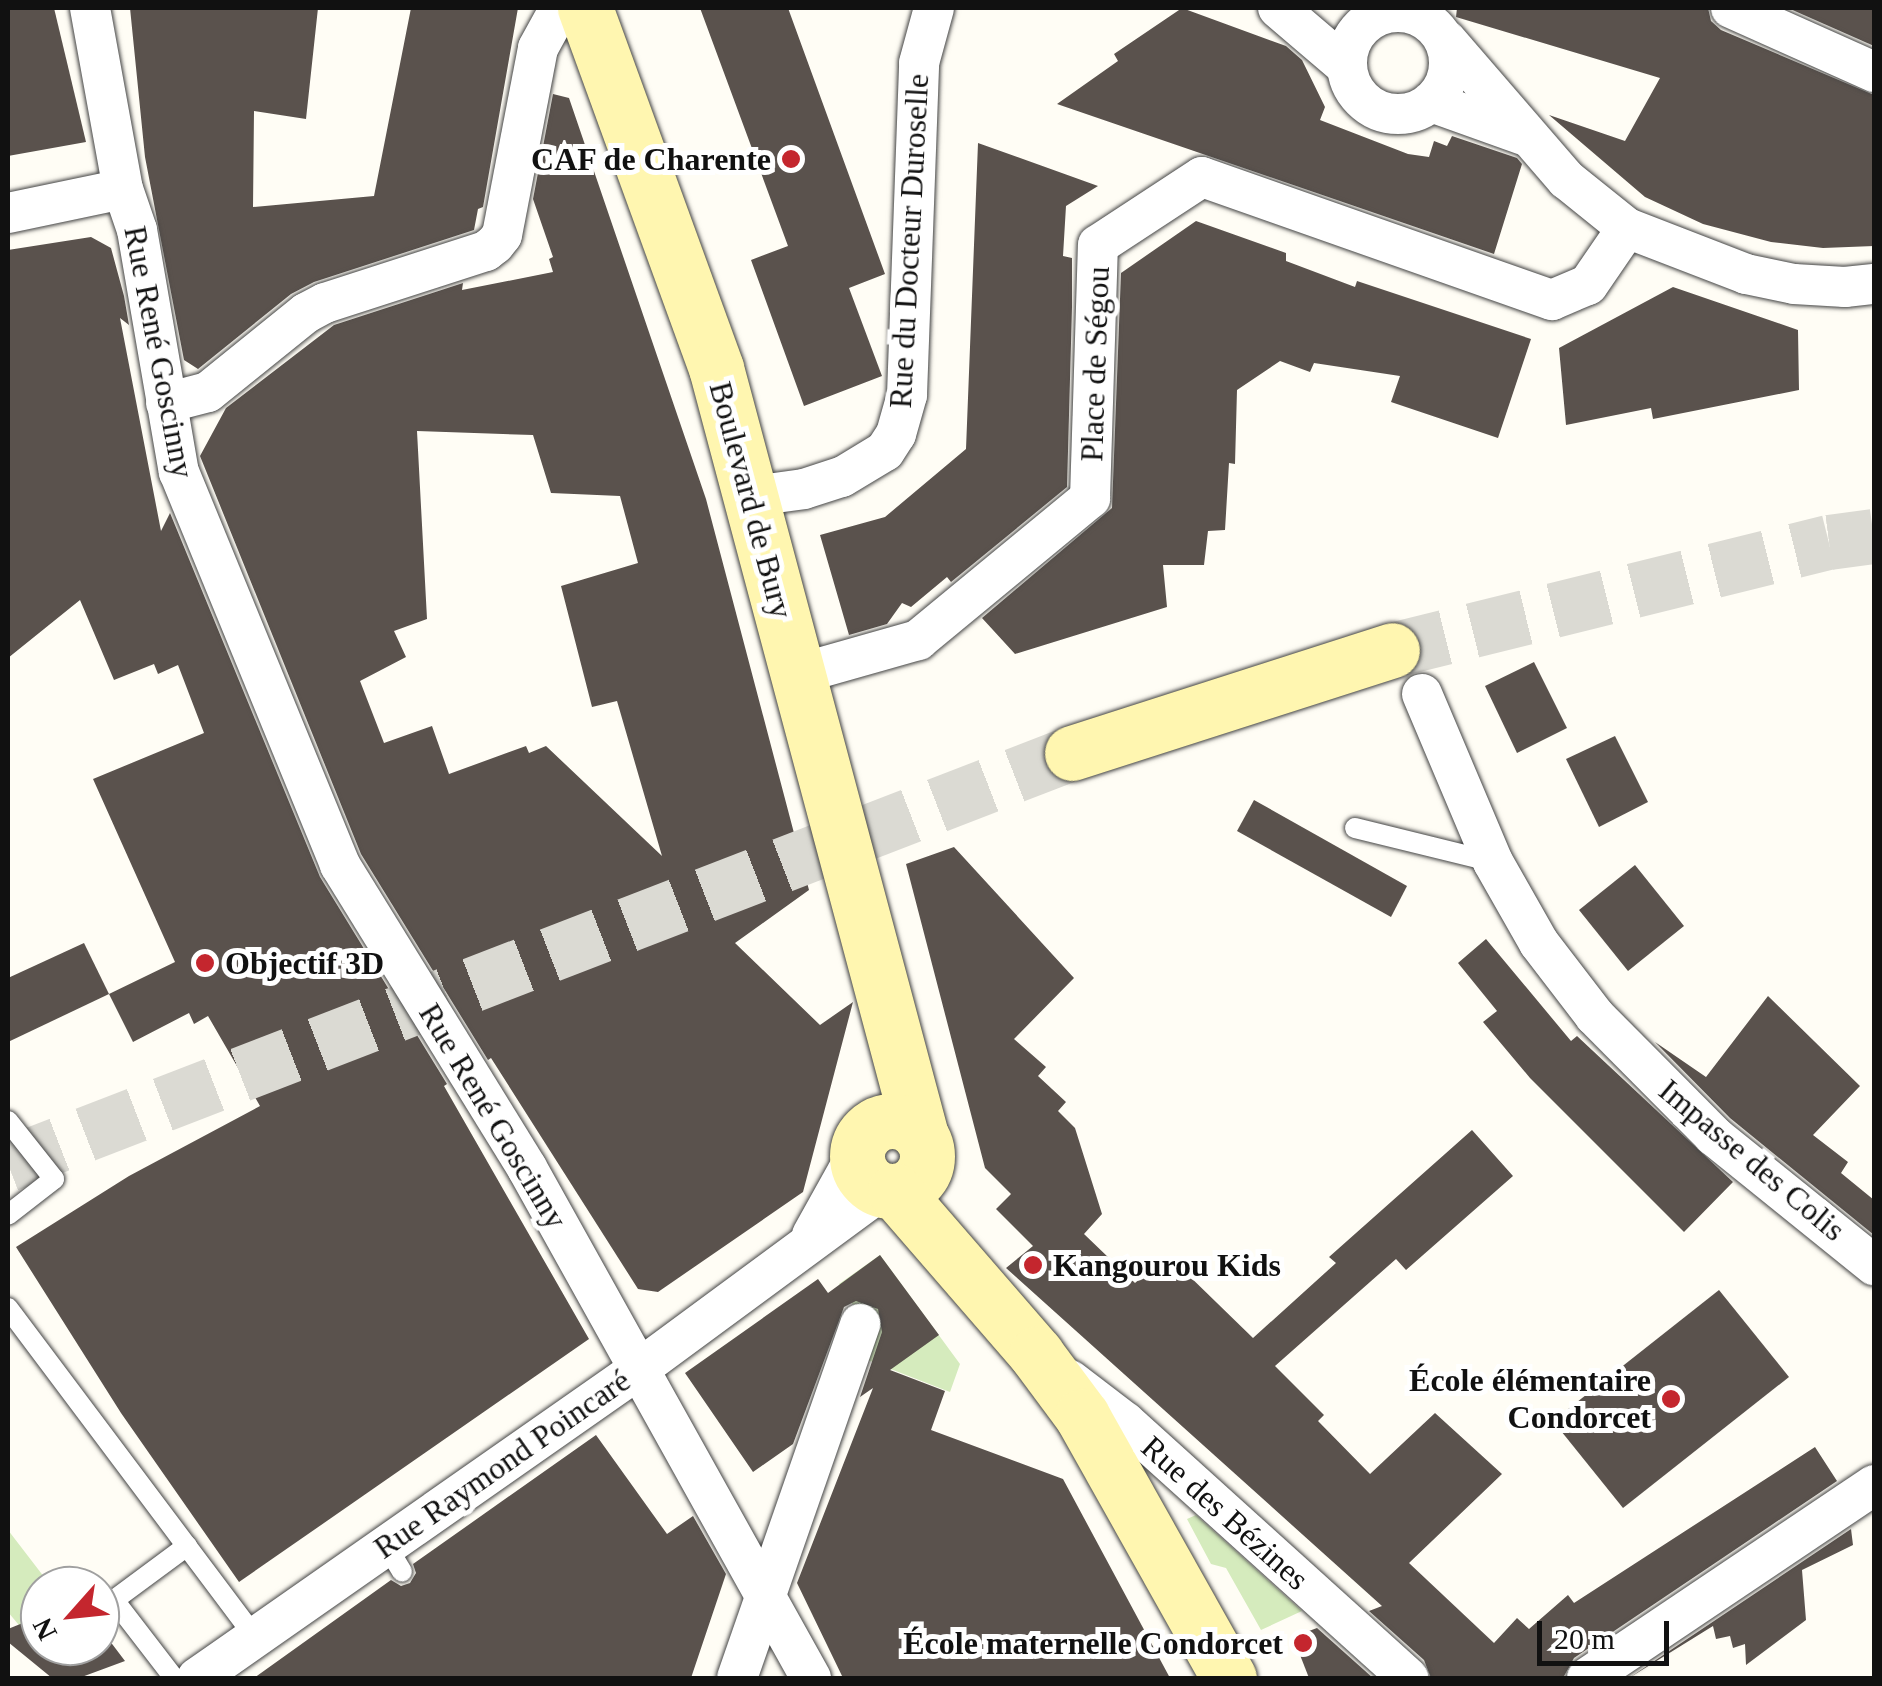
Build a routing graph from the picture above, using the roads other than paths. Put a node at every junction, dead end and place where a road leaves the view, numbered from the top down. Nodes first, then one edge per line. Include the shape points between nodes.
1 (90, 8) edge
2 (560, 8) edge
3 (584, 8) edge
4 (934, 8) edge
5 (1278, 8) edge
6 (1731, 8) edge
7 (1360, 12) edge
8 (1446, 40) junction
9 (1346, 66) junction
10 (1874, 72) edge
11 (1431, 102) junction
12 (1531, 139) junction
13 (124, 189) junction
14 (8, 213) edge
15 (1627, 228) junction
16 (1874, 284) edge
17 (166, 404) junction
18 (753, 496) junction
19 (1392, 650) tunnel mouth
20 (798, 674) junction
21 (1422, 694) dead end
22 (1072, 753) tunnel mouth
23 (1356, 828) dead end
24 (1493, 862) junction
25 (8, 1121) edge
26 (891, 1160) junction
27 (8, 1215) edge
28 (1874, 1265) edge
29 (8, 1308) edge
30 (860, 1324) dead end
31 (1036, 1354) junction
32 (638, 1368) junction
33 (1874, 1484) edge
34 (187, 1546) junction
35 (768, 1597) junction
36 (254, 1637) junction
37 (174, 1678) edge
38 (196, 1678) edge
39 (737, 1678) edge
40 (811, 1678) edge
41 (1229, 1678) edge
42 (1408, 1678) edge
43 (1587, 1678) edge

1 - 13 street, Rue René Goscinny
2 - 17 street via 538,48 495,244 306,312 208,392
3 - 18 main road, Boulevard de Bury via 716,368
4 - 18 street, Rue du Docteur Duroselle via 919,63 907,394 896,434 885,450 842,477
5 - 9 street
6 - 10 street
7 - 8 street via 1414,17
7 - 9 street
8 - 11 street via 1450,70
8 - 12 street
9 - 11 street via 1358,94 1377,106 1412,113
11 - 12 street
12 - 15 street via 1566,179
13 - 14 street
13 - 17 street, Rue René Goscinny
15 - 16 street via 1746,274 1794,284
15 - 20 street, Place de Ségou via 1588,285 1552,300 1202,177 1098,245 1090,498 918,640
17 - 32 street, Rue René Goscinny via 180,472 340,865 527,1168
18 - 20 main road, Boulevard de Bury
19 - 22 main road
20 - 26 main road, Boulevard de Bury via 887,1002
21 - 24 street, Impasse des Colis
23 - 24 lane
24 - 28 street, Impasse des Colis via 1539,942 1662,1088
25 - 27 lane via 54,1178
26 - 31 main road via 981,1290
26 - 32 street, Rue Raymond Poincaré via 806,1248
29 - 34 lane
30 - 35 street
31 - 41 main road via 1082,1416
31 - 42 street, Rue des Bézines via 1125,1422
32 - 35 street, Rue René Goscinny
32 - 36 street, Rue Raymond Poincaré via 394,1559
33 - 43 street
34 - 36 lane
34 - 37 lane via 114,1600
35 - 39 street
35 - 40 street, Rue René Goscinny
36 - 38 street, Rue Raymond Poincaré

